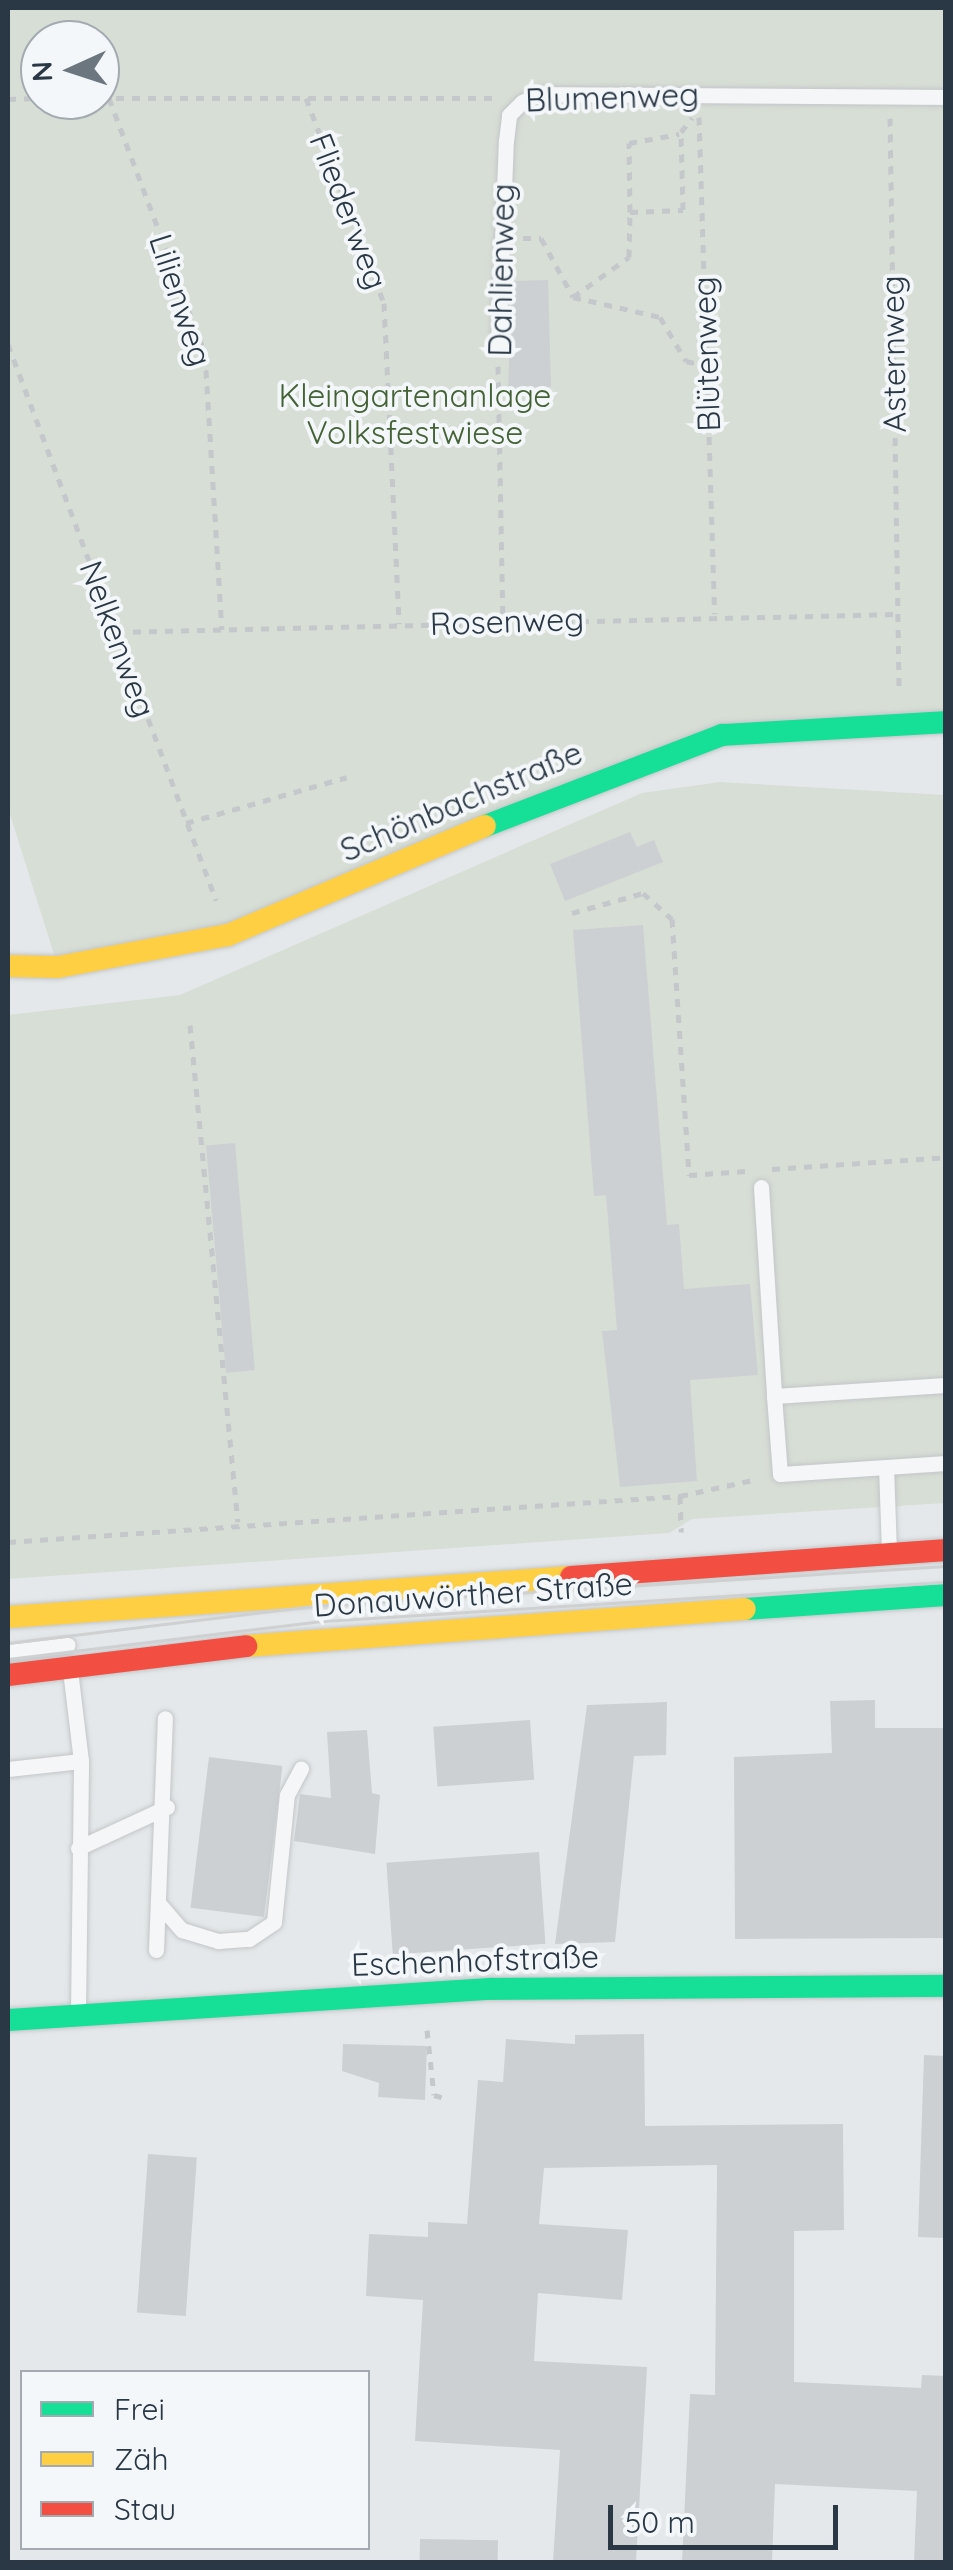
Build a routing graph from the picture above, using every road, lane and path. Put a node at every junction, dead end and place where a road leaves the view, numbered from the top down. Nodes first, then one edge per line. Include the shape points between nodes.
1 (698, 94) junction
2 (890, 95) junction
3 (946, 97) edge
4 (120, 98) edge
5 (306, 98) junction
6 (522, 102) junction
7 (699, 114) junction
8 (117, 120) edge
9 (681, 132) junction
10 (630, 212) junction
11 (496, 237) junction
12 (574, 297) junction
13 (8, 344) edge
14 (498, 346) joint
15 (706, 366) junction
16 (716, 614) junction
17 (897, 614) junction
18 (503, 622) junction
19 (398, 624) junction
20 (222, 629) junction
21 (117, 632) junction
22 (899, 690) dead end
23 (946, 722) edge
24 (346, 778) dead end
25 (186, 823) junction
26 (572, 913) dead end
27 (228, 936) junction
28 (8, 966) edge
29 (190, 1025) dead end
30 (946, 1157) edge
31 (761, 1187) dead end
32 (946, 1386) edge
33 (774, 1396) junction
34 (946, 1464) edge
35 (886, 1467) junction
36 (780, 1474) junction
37 (680, 1496) junction
38 (238, 1522) junction
39 (682, 1535) dead end
40 (8, 1542) edge
41 (946, 1550) edge
42 (890, 1554) junction
43 (946, 1575) edge
44 (751, 1587) dead end
45 (946, 1595) edge
46 (576, 1598) dead end
47 (8, 1617) edge
48 (284, 1619) dead end
49 (86, 1643) dead end
50 (8, 1652) edge
51 (70, 1667) junction
52 (8, 1675) edge
53 (165, 1718) dead end
54 (81, 1761) junction
55 (301, 1769) dead end
56 (8, 1770) edge
57 (167, 1807) junction
58 (78, 1848) junction
59 (159, 1904) junction
60 (156, 1950) dead end
61 (946, 1986) edge
62 (78, 2016) junction
63 (8, 2020) edge
64 (427, 2027) dead end
65 (448, 2099) dead end

1 - 2 lane, Blumenweg
1 - 6 lane, Blumenweg via 539,94
1 - 7 path, Blütenweg
2 - 3 lane, Blumenweg
2 - 17 path, Asternweg
4 - 5 path, Blumenweg
5 - 6 path, Blumenweg via 474,94
5 - 19 path, Fliederweg via 384,303
6 - 11 lane, Dahlienweg via 508,115
7 - 9 path
7 - 15 path, Blütenweg
8 - 20 path, Lilienweg via 205,354
9 - 10 path via 676,140 628,143
9 - 10 path via 683,210
10 - 12 path via 629,257
11 - 12 path via 541,238
11 - 14 lane, Dahlienweg
12 - 15 path via 660,317 686,361
13 - 21 path, Nelkenweg
14 - 18 path, Dahlienweg
15 - 16 path, Blütenweg
16 - 17 path, Rosenweg
16 - 18 path, Rosenweg
17 - 22 path, Asternweg
18 - 19 path, Rosenweg
19 - 20 path, Rosenweg
20 - 21 path, Rosenweg
21 - 25 path, Nelkenweg
23 - 27 street, Schönbachstraße via 722,734 676,746
24 - 25 path
25 - 27 path, Nelkenweg
26 - 30 path via 643,893 672,919 689,1175
27 - 28 street, Schönbachstraße via 58,967
29 - 38 path
31 - 33 lane
32 - 33 lane
33 - 36 lane
34 - 35 lane
35 - 36 lane
35 - 42 lane
36 - 37 path
37 - 38 path via 271,1529
37 - 39 path
38 - 40 path
41 - 42 street, Donauwörther Straße
42 - 47 street, Donauwörther Straße
43 - 44 lane
45 - 51 street, Donauwörther Straße via 308,1638
46 - 48 lane
49 - 50 lane
51 - 52 street, Donauwörther Straße
51 - 54 lane
53 - 57 lane
54 - 56 lane
54 - 58 lane
55 - 59 lane via 288,1795 274,1922 249,1939 218,1942 182,1930
57 - 58 lane
57 - 59 lane
58 - 62 lane
59 - 60 lane
61 - 62 street, Eschenhofstraße via 490,1990
62 - 63 street, Eschenhofstraße
64 - 65 path via 434,2095

